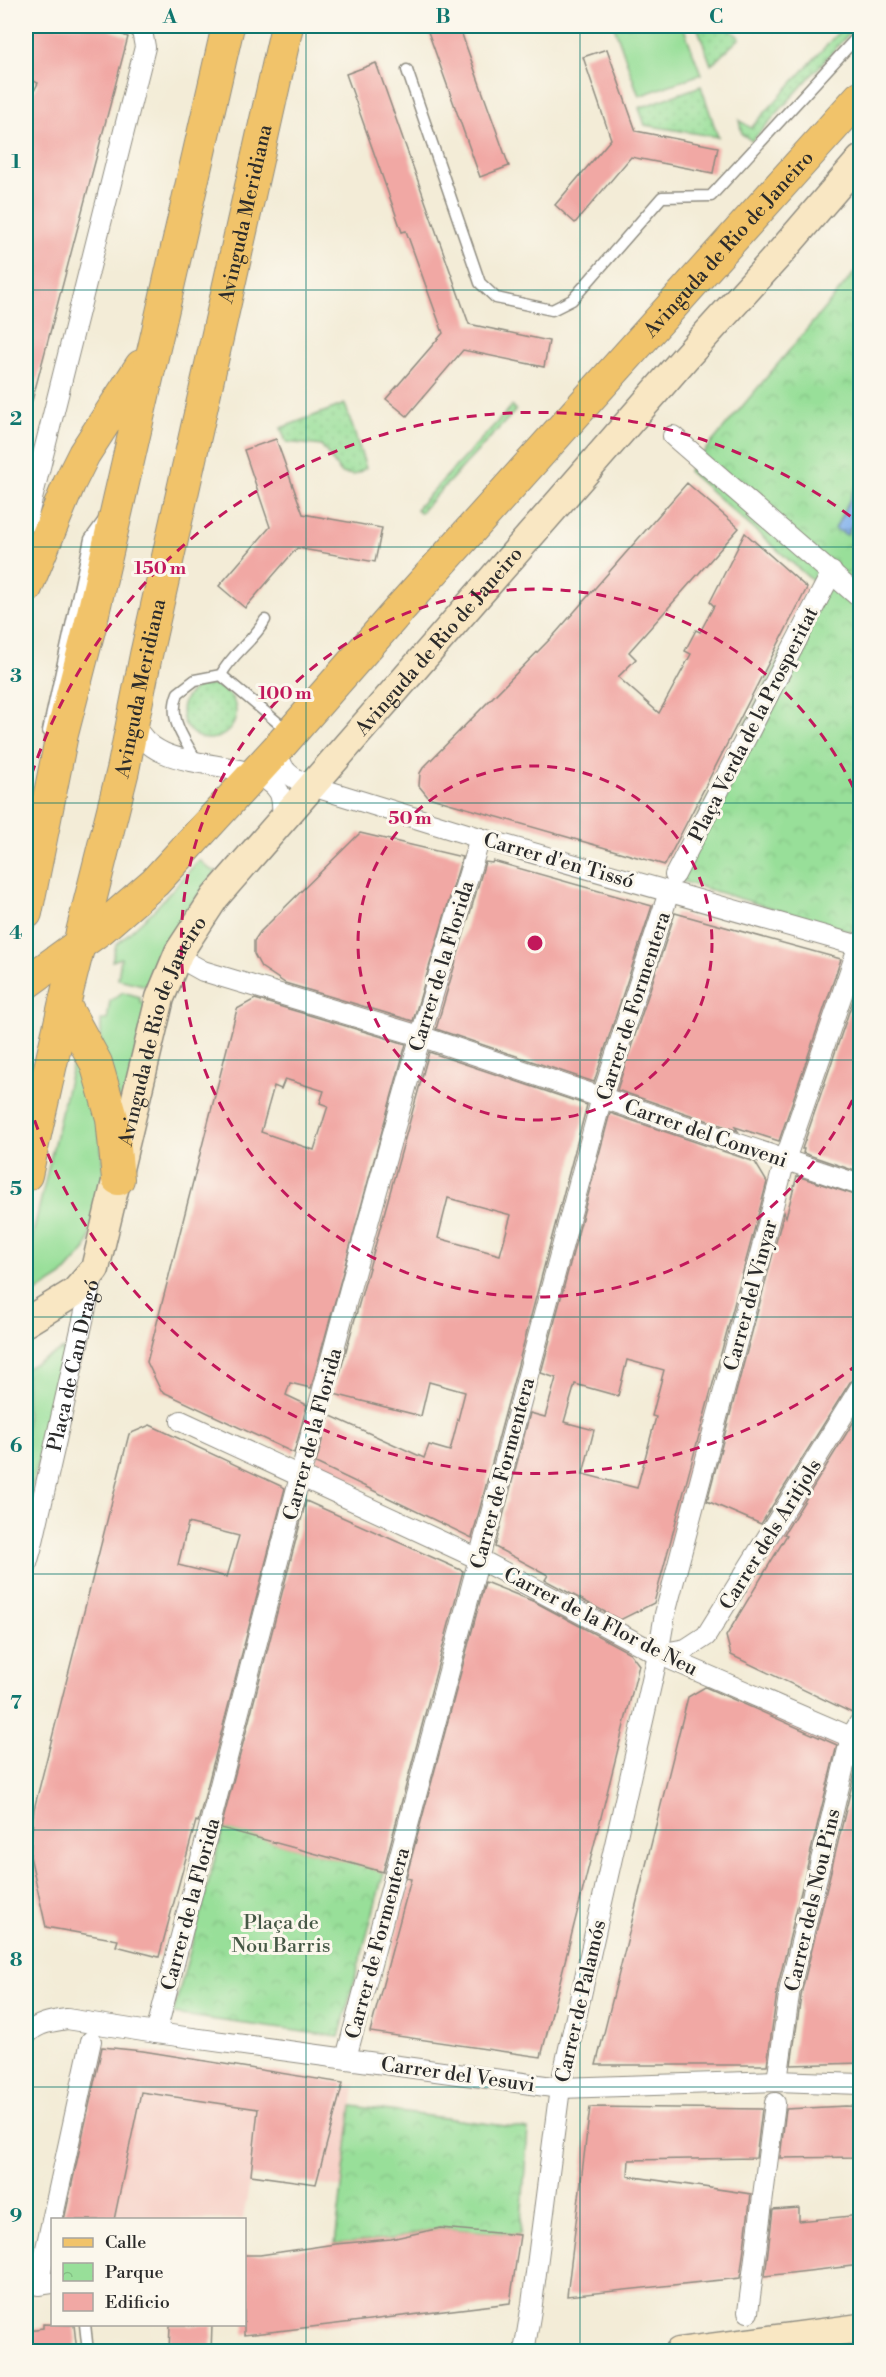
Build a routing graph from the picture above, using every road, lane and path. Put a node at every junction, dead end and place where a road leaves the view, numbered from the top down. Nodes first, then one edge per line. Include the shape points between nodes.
1 (138, 26) edge
2 (228, 26) edge
3 (287, 26) edge
4 (861, 34) edge
5 (407, 70) dead end
6 (861, 97) edge
7 (861, 160) edge
8 (153, 348) junction
9 (673, 436) dead end
10 (118, 502) junction
11 (26, 524) edge
12 (832, 572) junction
13 (26, 588) edge
14 (861, 598) edge
15 (265, 620) dead end
16 (221, 675) junction
17 (134, 720) junction
18 (283, 735) junction
19 (46, 742) dead end
20 (197, 762) junction
21 (254, 775) junction
22 (312, 786) junction
23 (33, 817) dead end
24 (283, 819) junction
25 (480, 838) junction
26 (36, 862) junction
27 (672, 884) junction
28 (26, 914) edge
29 (80, 945) junction
30 (860, 945) edge
31 (179, 952) junction
32 (26, 983) edge
33 (64, 1006) junction
34 (420, 1036) junction
35 (602, 1097) junction
36 (785, 1160) junction
37 (26, 1175) edge
38 (117, 1179) junction
39 (861, 1185) edge
40 (95, 1269) junction
41 (26, 1322) edge
42 (861, 1388) edge
43 (181, 1420) dead end
44 (301, 1476) junction
45 (479, 1559) junction
46 (26, 1567) edge
47 (658, 1654) junction
48 (858, 1733) edge
49 (156, 2033) junction
50 (26, 2035) edge
51 (91, 2041) dead end
52 (346, 2058) junction
53 (777, 2081) junction
54 (861, 2084) edge
55 (560, 2088) junction
56 (775, 2103) dead end
57 (53, 2218) edge
58 (51, 2225) edge
59 (51, 2283) edge
60 (748, 2312) dead end
61 (85, 2326) edge
62 (861, 2328) edge
63 (88, 2352) edge
64 (524, 2352) edge
65 (679, 2352) edge

1 - 11 street via 145,47
2 - 8 main road
3 - 17 main road, Avinguda Meridiana
4 - 5 lane via 711,196 662,197 572,300 552,310 496,298 480,283
6 - 18 main road, Avinguda de Rio de Janeiro
7 - 22 main road, Avinguda de Rio de Janeiro
8 - 10 main road
8 - 13 main road via 84,454
9 - 12 street
10 - 19 lane via 90,539
10 - 26 main road
12 - 14 street
12 - 27 street, Plaça Verda de la Prosperitat
15 - 16 lane
16 - 18 lane
16 - 20 lane via 185,685 174,702 176,723
17 - 20 street via 139,735 150,746
17 - 29 main road, Avinguda Meridiana
18 - 21 main road, Avinguda de Rio de Janeiro
18 - 22 street, Carrer d'en Tissó via 279,760 285,771
20 - 21 street
21 - 24 street via 280,793
21 - 29 main road, Avinguda de Rio de Janeiro via 155,882
22 - 24 main road, Avinguda de Rio de Janeiro
22 - 25 street, Carrer d'en Tissó
23 - 26 lane
24 - 31 main road, Avinguda de Rio de Janeiro via 215,897
25 - 27 street, Carrer d'en Tissó
25 - 34 street, Carrer de la Florida
26 - 28 main road
27 - 30 street, Carrer d'en Tissó
27 - 35 street, Carrer de Formentera
29 - 32 main road, Avinguda de Rio de Janeiro
29 - 33 main road, Avinguda Meridiana
30 - 36 street, Carrer del Vinyar
31 - 34 street, Carrer del Conveni via 185,961 203,971
31 - 38 main road, Avinguda de Rio de Janeiro via 160,998
33 - 37 main road, Avinguda Meridiana
33 - 38 main road via 96,1063 112,1118
34 - 35 street, Carrer del Conveni
34 - 44 street, Carrer de la Florida
35 - 36 street, Carrer del Conveni
35 - 45 street, Carrer de Formentera
36 - 39 street, Carrer del Conveni
36 - 47 street, Carrer del Vinyar via 665,1614
38 - 40 main road, Plaça de Can Dragó
40 - 41 main road, Plaça de Can Dragó via 75,1292
40 - 46 street, Plaça de Can Dragó
42 - 47 street, Carrer dels Aritjols via 706,1636 686,1649
43 - 44 street, Carrer de la Flor de Neu
44 - 45 street, Carrer de la Flor de Neu
44 - 49 street, Carrer de la Florida
45 - 47 street, Carrer de la Flor de Neu
45 - 52 street, Carrer de Formentera
47 - 48 street, Carrer de la Flor de Neu
47 - 55 street, Carrer de Palamós
48 - 53 street, Carrer dels Nou Pins via 790,1988
49 - 50 street, Carrer del Vesuvi via 67,2019 39,2025
49 - 52 street, Carrer del Vesuvi
51 - 57 street
52 - 55 street, Carrer del Vesuvi
53 - 54 street, Carrer del Vesuvi
53 - 55 street, Carrer del Vesuvi
55 - 64 street, Carrer de Palamós
56 - 60 street
58 - 59 street via 38,2285
61 - 63 lane
62 - 65 main road

